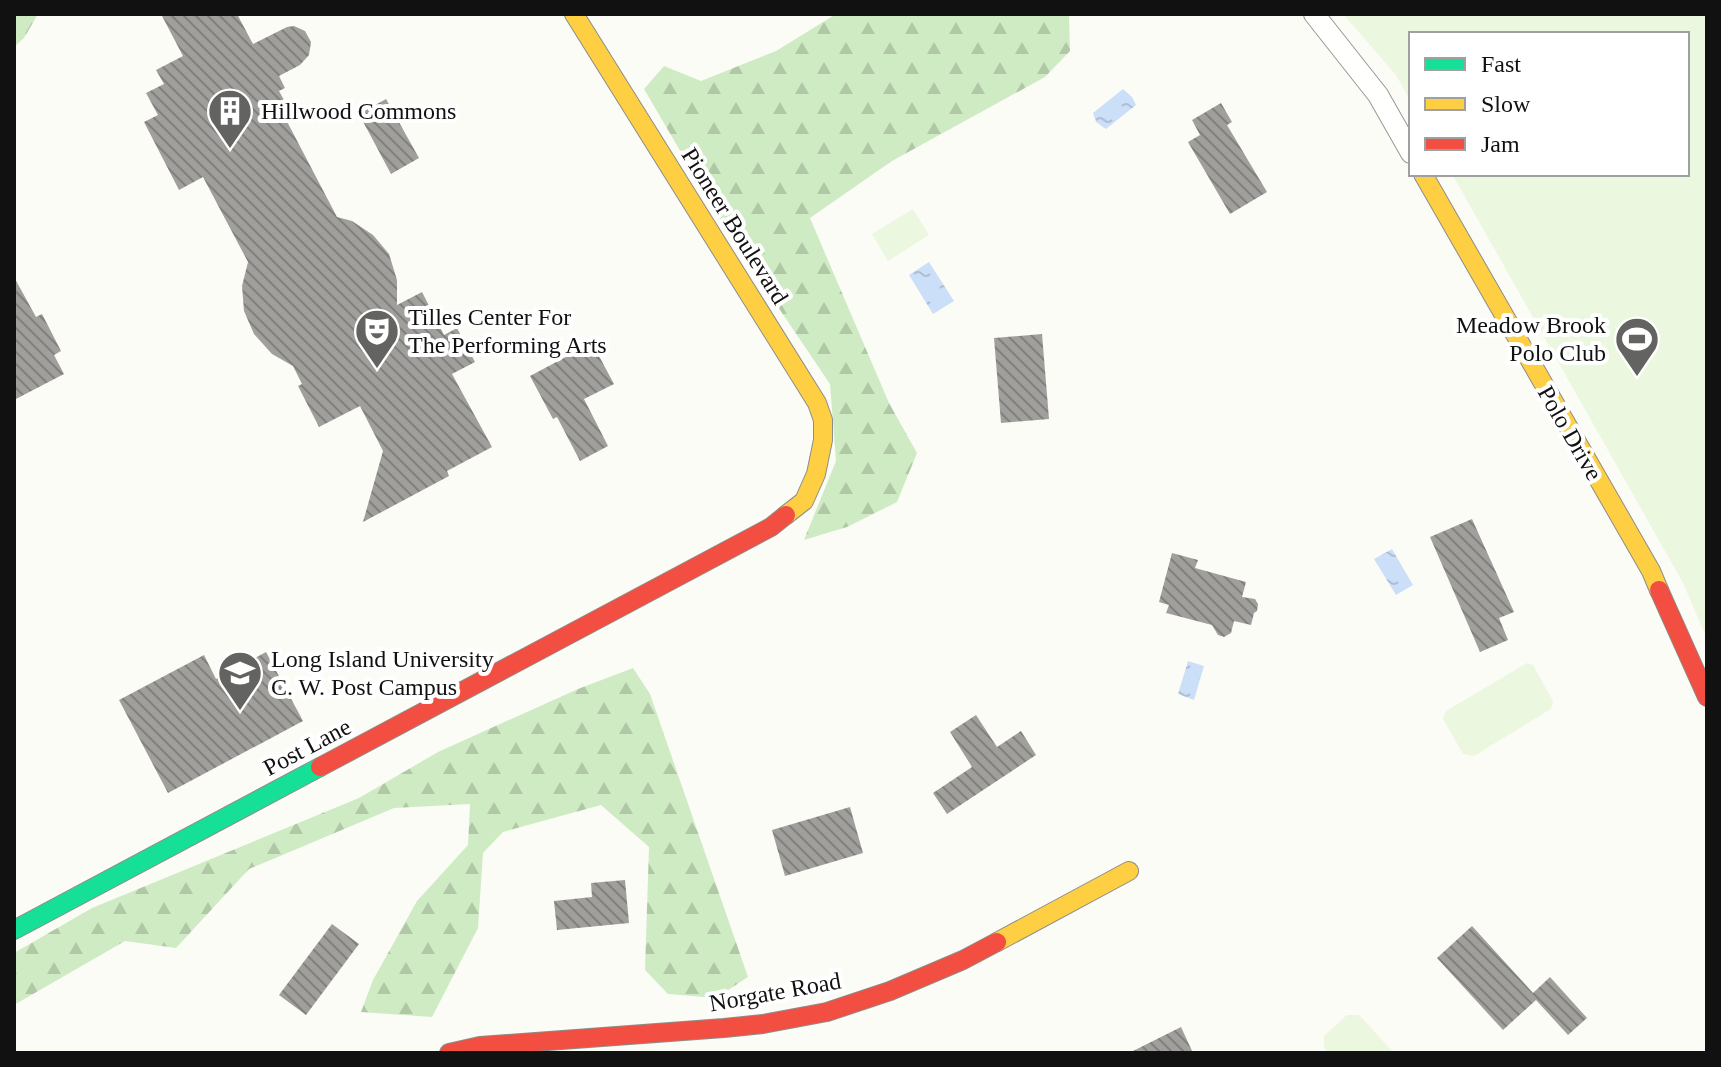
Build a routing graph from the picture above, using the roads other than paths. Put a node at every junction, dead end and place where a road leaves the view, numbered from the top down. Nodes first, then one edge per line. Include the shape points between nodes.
1 (574, 14) edge
2 (1314, 14) edge
3 (1409, 149) edge
4 (1424, 176) edge
5 (816, 474) joint
6 (1707, 697) edge
7 (1129, 871) dead end
8 (14, 930) edge
9 (449, 1053) edge

1 - 5 street, Pioneer Boulevard via 817,403 823,440
2 - 3 street via 1378,95
4 - 6 street, Polo Drive via 1651,571
5 - 8 street, Post Lane via 804,501 771,527
7 - 9 street, Norgate Road via 963,960 827,1012 763,1024 480,1046

